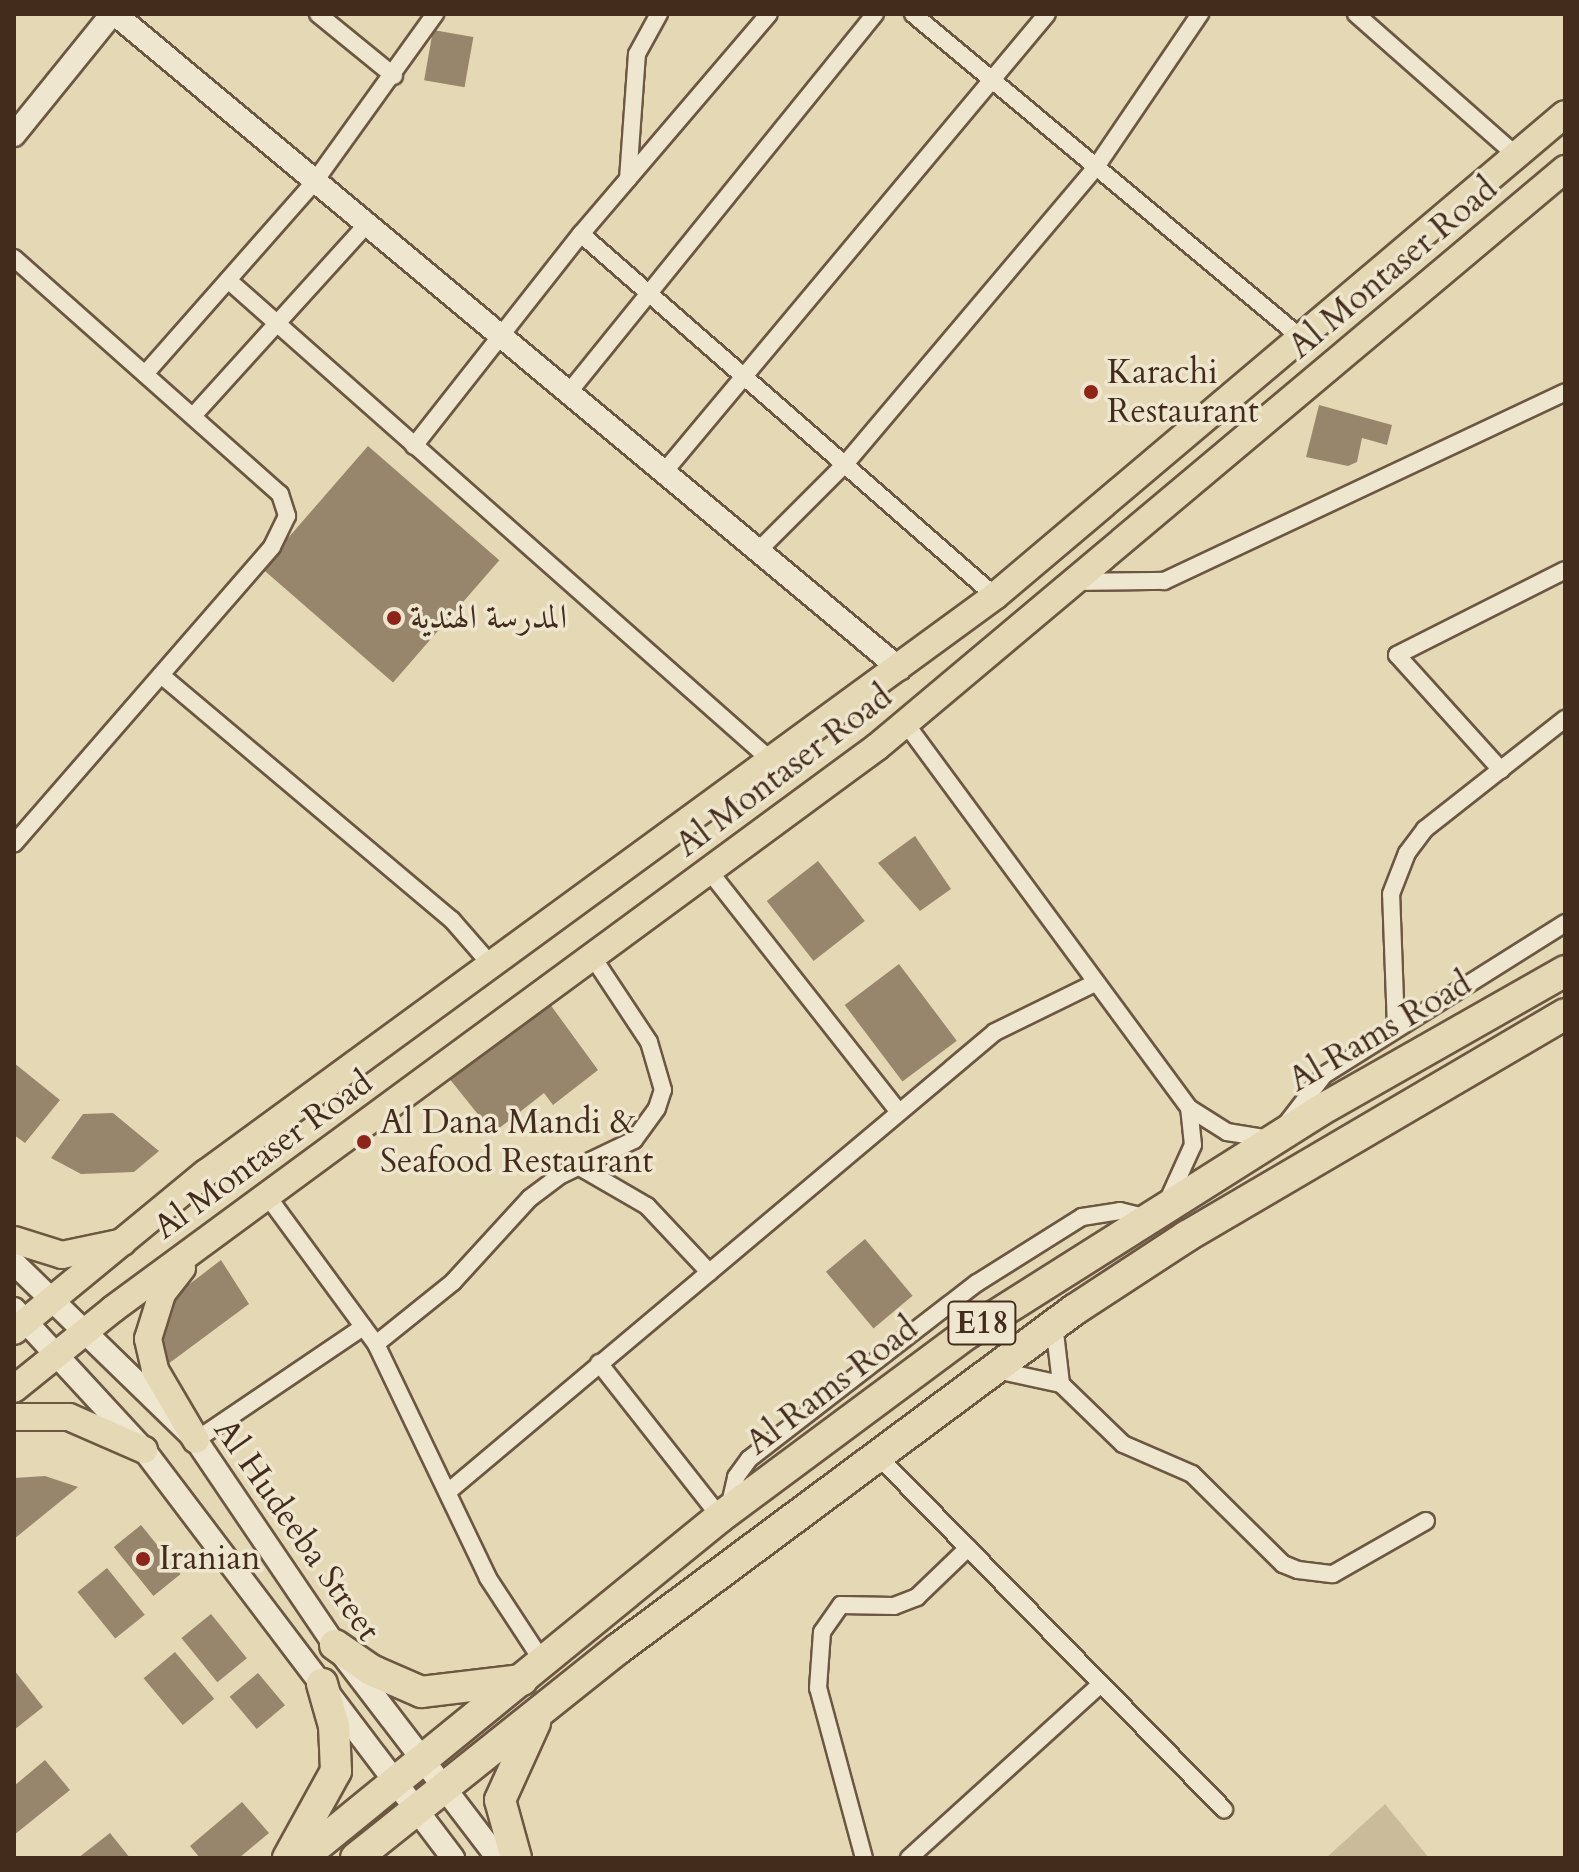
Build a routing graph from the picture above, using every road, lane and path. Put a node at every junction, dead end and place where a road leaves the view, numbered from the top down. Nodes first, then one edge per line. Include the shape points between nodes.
1 (114, 14) edge
2 (318, 14) edge
3 (435, 14) edge
4 (659, 14) edge
5 (769, 14) edge
6 (875, 14) edge
7 (913, 14) edge
8 (1047, 14) edge
9 (1200, 14) edge
10 (1368, 18) edge
11 (394, 76) junction
12 (991, 82) junction
13 (1565, 114) edge
14 (14, 135) edge
15 (1516, 155) junction
16 (1565, 169) edge
17 (1094, 170) junction
18 (628, 179) junction
19 (315, 181) junction
20 (367, 224) junction
21 (581, 234) junction
22 (14, 258) edge
23 (228, 280) junction
24 (648, 295) junction
25 (277, 323) junction
26 (502, 337) junction
27 (1300, 337) junction
28 (145, 374) junction
29 (742, 379) junction
30 (569, 392) junction
31 (1565, 392) edge
32 (193, 416) junction
33 (414, 446) junction
34 (846, 463) junction
35 (664, 472) junction
36 (758, 551) junction
37 (1565, 570) edge
38 (1078, 582) junction
39 (995, 596) junction
40 (900, 669) junction
41 (161, 675) junction
42 (1565, 719) edge
43 (906, 724) junction
44 (774, 763) junction
45 (1501, 770) junction
46 (14, 844) edge
47 (710, 872) junction
48 (1565, 923) edge
49 (594, 959) junction
50 (492, 966) junction
51 (1565, 971) edge
52 (1093, 984) junction
53 (1565, 1014) edge
54 (1396, 1028) junction
55 (1189, 1108) junction
56 (899, 1112) junction
57 (1277, 1136) junction
58 (578, 1166) junction
59 (268, 1197) junction
60 (1155, 1213) junction
61 (14, 1240) edge
62 (130, 1240) junction
63 (197, 1248) junction
64 (14, 1263) edge
65 (709, 1272) junction
66 (51, 1302) junction
67 (18, 1320) edge
68 (1054, 1324) junction
69 (363, 1327) junction
70 (82, 1334) junction
71 (376, 1344) junction
72 (57, 1354) junction
73 (599, 1363) junction
74 (990, 1369) junction
75 (1061, 1384) junction
76 (14, 1389) edge
77 (14, 1417) edge
78 (196, 1440) junction
79 (144, 1450) junction
80 (875, 1453) junction
81 (449, 1491) junction
82 (724, 1513) junction
83 (1426, 1521) dead end
84 (968, 1548) junction
85 (335, 1645) junction
86 (537, 1672) junction
87 (322, 1684) junction
88 (1101, 1684) junction
89 (541, 1712) junction
90 (425, 1761) junction
91 (394, 1785) junction
92 (444, 1786) junction
93 (1224, 1810) dead end
94 (414, 1811) junction
95 (288, 1858) edge
96 (302, 1858) edge
97 (356, 1858) edge
98 (453, 1858) edge
99 (498, 1858) edge
100 (516, 1858) edge
101 (864, 1858) edge
102 (909, 1858) edge

1 - 14 main road
1 - 19 main road
2 - 11 street
3 - 11 street
4 - 18 street via 637,54
5 - 18 street
6 - 24 street
7 - 12 street
8 - 12 street
9 - 17 street
10 - 15 street
11 - 19 street
12 - 17 street
12 - 29 street
13 - 15 main road, Al Montaser Road
15 - 27 main road, Al Montaser Road
16 - 38 main road, Al Montaser Road
17 - 27 street
17 - 34 street
18 - 21 street
19 - 20 main road
19 - 23 street
20 - 25 street
20 - 26 main road
21 - 24 street
21 - 26 street
22 - 28 street
23 - 25 street
23 - 28 street
24 - 29 street
24 - 30 street
25 - 32 street
25 - 33 street
26 - 30 main road
26 - 33 street
27 - 39 main road, Al Montaser Road
28 - 32 street
29 - 34 street
29 - 35 street
30 - 35 main road
31 - 38 street via 1164,581
32 - 41 street via 280,494 287,516 272,547
33 - 44 street
34 - 36 street
34 - 39 street
35 - 36 main road
36 - 40 main road
37 - 45 street via 1397,655
38 - 43 main road, Al Montaser Road
39 - 40 main road, Al Montaser Road
40 - 44 main road, Al Montaser Road
41 - 46 street
41 - 50 street via 452,920
42 - 45 street
43 - 47 main road, Al Montaser Road
43 - 52 street
44 - 50 main road, Al Montaser Road
45 - 54 street via 1425,829 1407,853 1391,894
47 - 49 main road, Al Montaser Road
47 - 56 street
48 - 54 street
49 - 58 street via 649,1042 663,1090 634,1140
49 - 59 main road, Al Montaser Road
50 - 62 main road, Al Montaser Road via 206,1173
51 - 57 highway, Al Rams Road / E18
52 - 55 street
52 - 56 street via 995,1032
53 - 68 highway, E18 via 1187,1236
54 - 57 street via 1312,1086
55 - 57 street via 1227,1132
55 - 60 street via 1193,1145
56 - 65 street
57 - 60 highway, Al Rams Road / E18
58 - 65 street via 647,1206
58 - 71 street via 530,1198 453,1282
59 - 63 main road, Al Montaser Road
59 - 69 street
60 - 82 highway, Al Rams Road / E18 via 968,1333
61 - 62 main road via 62,1255
62 - 66 main road, Al Montaser Road
63 - 70 main road, Al Montaser Road
63 - 78 main road via 162,1294 148,1339 155,1370
64 - 66 main road, Al Hudeeba Street
65 - 73 street
66 - 67 main road, Al Montaser Road
66 - 70 main road, Al Hudeeba Street
67 - 72 main road, Al Hudeeba Street
68 - 74 highway, E18
68 - 75 street
69 - 71 street
69 - 78 street
70 - 72 main road, Al Montaser Road
70 - 78 main road, Al Hudeeba Street
71 - 81 street
72 - 76 main road, Al Montaser Road
72 - 79 main road, Al Hudeeba Street
73 - 81 street
73 - 82 street
74 - 75 street
74 - 80 highway, E18
75 - 83 street via 1123,1444 1192,1474 1283,1564 1298,1570 1333,1574
77 - 79 main road via 69,1417
78 - 85 main road, Al Hudeeba Street
79 - 87 main road, Al Hudeeba Street
80 - 84 street
80 - 89 highway, E18
81 - 86 street
82 - 86 highway, Al Rams Road / E18
84 - 88 street
84 - 101 street via 917,1597 894,1606 841,1605 822,1632 818,1688
85 - 86 highway via 371,1670 421,1692
85 - 90 main road, Al Hudeeba Street
86 - 90 highway, Al Rams Road / E18
87 - 91 main road, Al Hudeeba Street
87 - 95 highway via 334,1726 336,1771
88 - 93 street
88 - 102 street
89 - 92 highway, E18
89 - 100 highway via 500,1800
90 - 91 highway, E18
90 - 92 main road, Al Hudeeba Street
91 - 94 main road, Al Hudeeba Street
91 - 96 highway, E18
92 - 94 highway, E18
92 - 99 main road, Al Hudeeba Street
94 - 97 highway, E18
94 - 98 main road, Al Hudeeba Street

